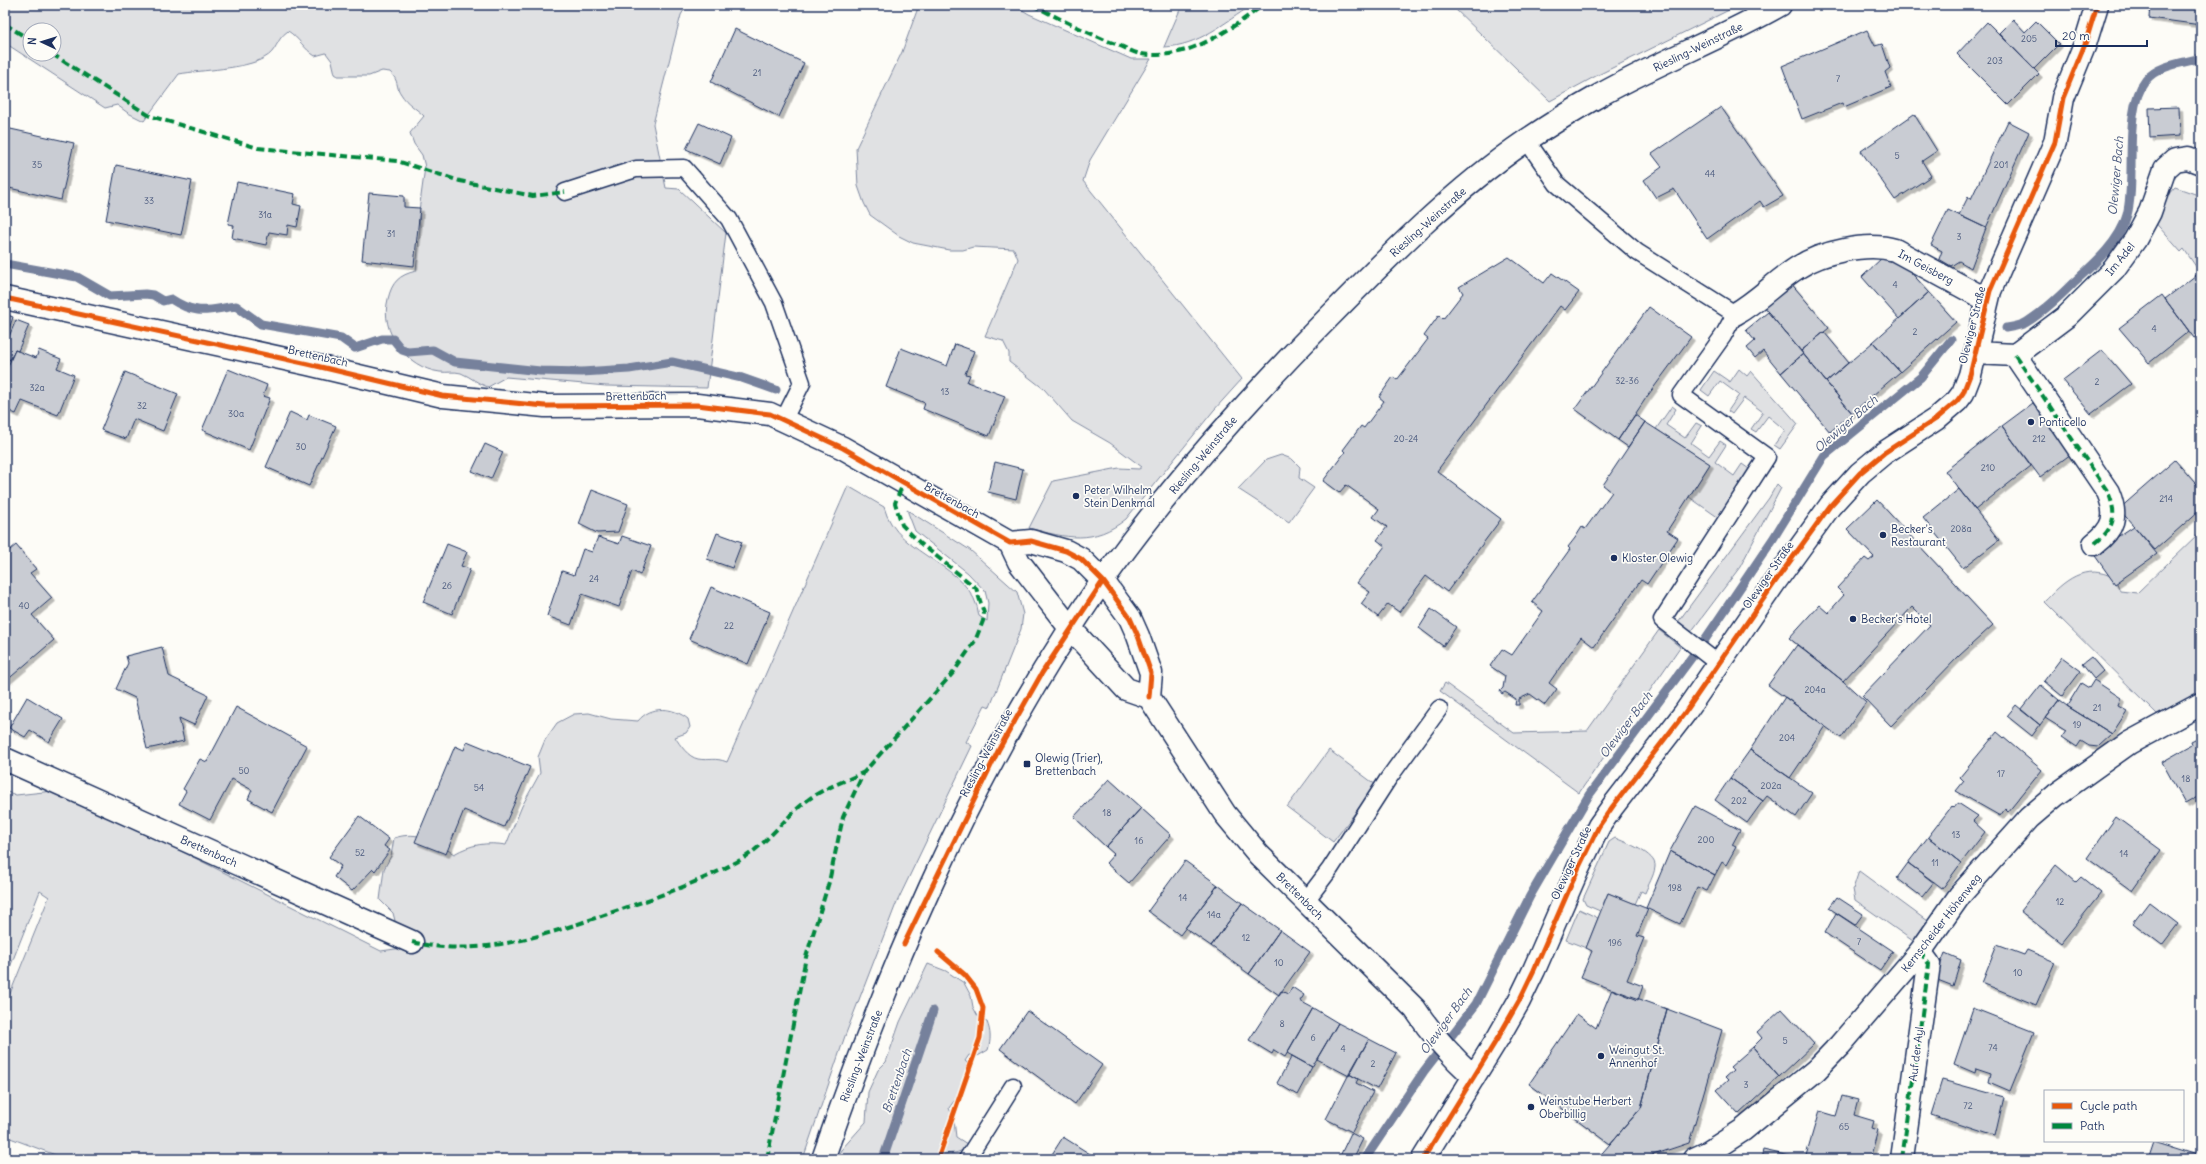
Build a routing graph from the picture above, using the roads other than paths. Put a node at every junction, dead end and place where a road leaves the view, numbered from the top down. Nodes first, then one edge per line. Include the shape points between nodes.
1 (1780, 5) edge
2 (1793, 5) edge
3 (2097, 5) edge
4 (1754, 20) junction
5 (1527, 141) junction
6 (2201, 163) edge
7 (565, 192) dead end
8 (5, 298) edge
9 (1987, 300) junction
10 (1735, 314) junction
11 (1975, 353) junction
12 (2015, 355) junction
13 (784, 419) junction
14 (1010, 544) junction
15 (2094, 544) dead end
16 (1103, 581) junction
17 (1070, 628) junction
18 (1713, 660) junction
19 (1149, 697) junction
20 (2201, 704) edge
21 (1439, 710) dead end
22 (5, 759) edge
23 (1305, 902) junction
24 (412, 942) dead end
25 (1920, 952) junction
26 (1474, 1077) junction
27 (1013, 1086) dead end
28 (823, 1159) edge
29 (967, 1159) edge
30 (1424, 1159) edge
31 (1694, 1159) edge
32 (1902, 1159) edge

1 - 4 street, Riesling-Weinstraße
2 - 4 street, Riesling-Weinstraße
3 - 9 street, Olewiger Straße via 2063,98 2055,142
4 - 5 street, Riesling-Weinstraße via 1594,98
5 - 10 lane via 1557,184 1632,248
5 - 16 street, Riesling-Weinstraße via 1498,162 1411,237 1282,364 1185,474
6 - 12 street, Im Adel via 2188,158 2175,160 2165,169 2143,226 2114,269 2067,316
7 - 13 lane via 636,169 684,168 729,219 774,303 802,383
8 - 13 street, Brettenbach via 443,396 545,406 697,405 770,414
9 - 10 street, Im Geisberg via 1895,250 1859,248 1832,254 1798,267
9 - 11 street, Olewiger Straße
10 - 18 lane via 1682,396 1768,457 1662,620
11 - 12 street
11 - 18 street, Olewiger Straße via 1970,375 1957,401 1936,419 1884,452 1860,473 1840,495
12 - 15 street via 2108,492 2113,504 2114,520 2106,535
13 - 14 street, Brettenbach via 842,448
14 - 16 street via 1031,541 1066,551 1081,558
14 - 17 street via 1019,562
16 - 17 street, Riesling-Weinstraße
16 - 19 street via 1130,618 1138,636 1151,673
17 - 19 street via 1126,689
17 - 28 street, Riesling-Weinstraße via 999,749 904,944
18 - 26 street, Olewiger Straße via 1599,826 1531,976 1503,1030
19 - 23 street, Brettenbach via 1225,814
20 - 25 street, Kernscheider Höhenweg via 2128,743 2029,818 1960,895
21 - 23 lane via 1388,779 1330,869
22 - 24 street, Brettenbach
23 - 26 street, Brettenbach via 1415,1009 1432,1034
25 - 31 street, Kernscheider Höhenweg via 1816,1070 1743,1130
25 - 32 street, Auf der Ayl via 1929,964
26 - 30 street, Olewiger Straße
27 - 29 lane

